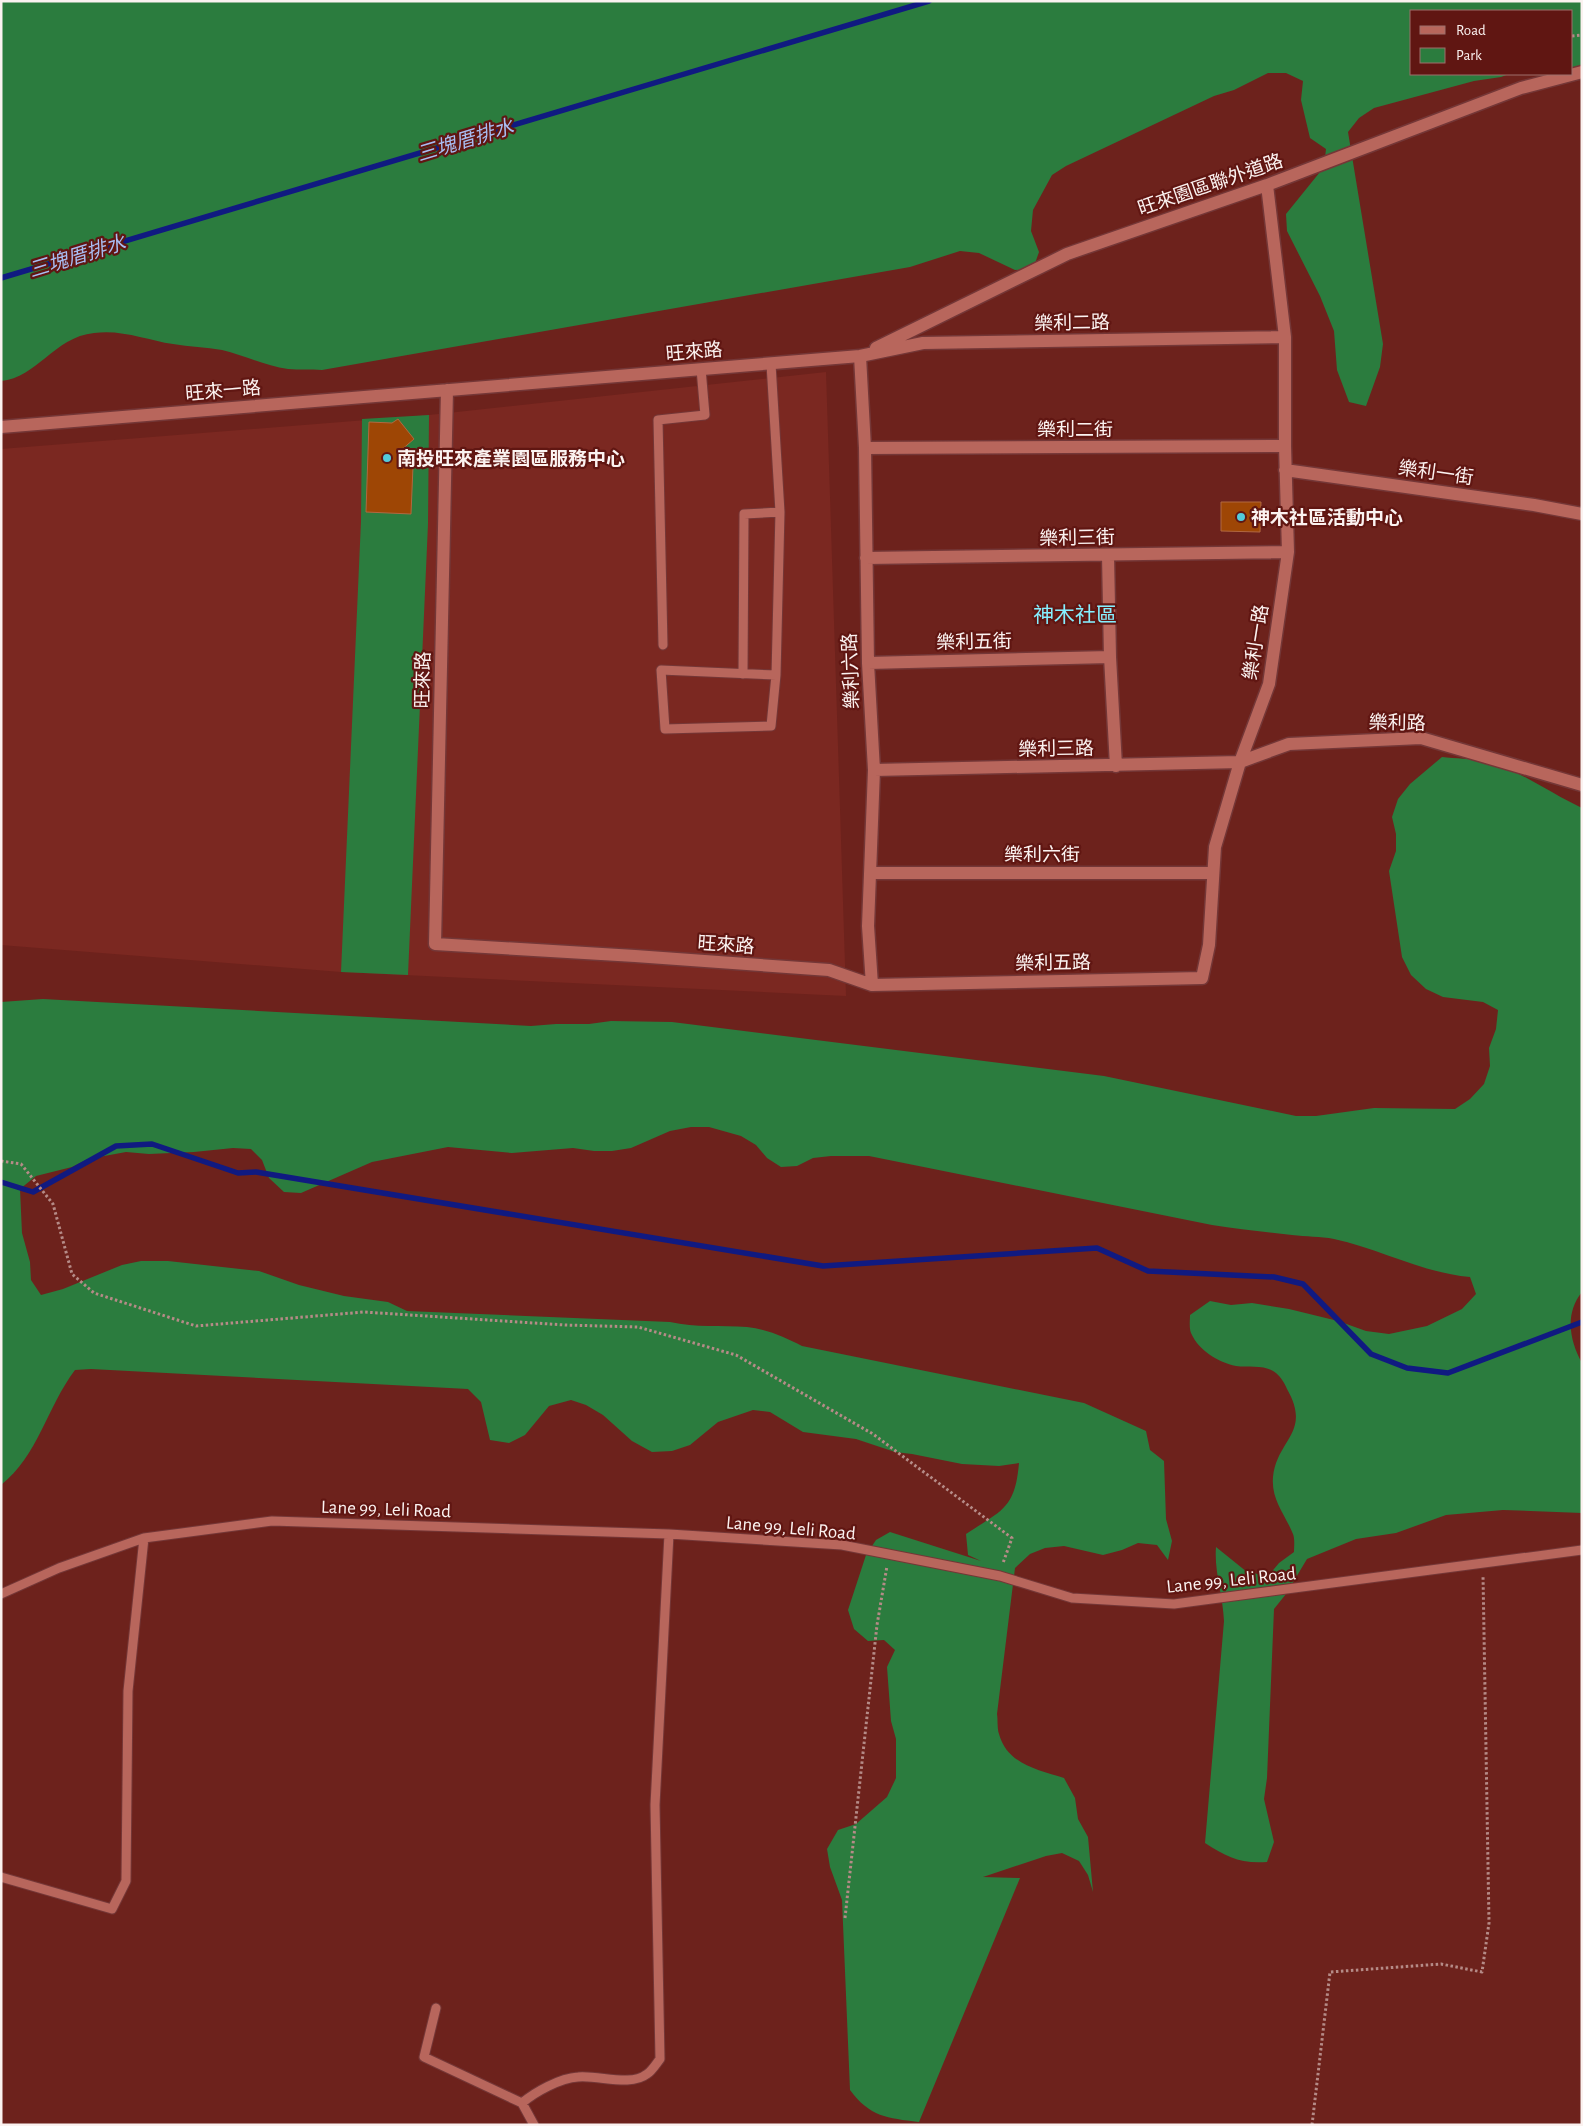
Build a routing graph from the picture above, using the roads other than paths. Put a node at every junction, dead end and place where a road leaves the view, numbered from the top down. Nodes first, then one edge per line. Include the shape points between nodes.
1 (1571, 75) edge
2 (1267, 185) junction
3 (1285, 337) junction
4 (860, 356) junction
5 (771, 364) junction
6 (701, 369) junction
7 (447, 390) junction
8 (1, 427) edge
9 (1284, 446) junction
10 (865, 448) junction
11 (1285, 470) junction
12 (780, 512) junction
13 (1582, 514) edge
14 (1288, 552) junction
15 (1108, 555) junction
16 (866, 558) junction
17 (663, 645) dead end
18 (1110, 657) junction
19 (868, 662) junction
20 (743, 674) junction
21 (776, 675) junction
22 (1240, 762) junction
23 (1116, 766) junction
24 (874, 770) junction
25 (1582, 785) edge
26 (870, 873) junction
27 (1213, 873) junction
28 (1210, 945) joint
29 (872, 985) junction
30 (669, 1534) junction
31 (144, 1538) junction
32 (1582, 1550) edge
33 (1, 1594) edge
34 (1, 1877) edge
35 (436, 2008) dead end
36 (522, 2103) junction
37 (534, 2125) edge

1 - 2 street, 旺來園區聯外道路 via 1521,88
2 - 3 street, 樂利一路
2 - 4 street, 旺來園區聯外道路 via 1067,254
3 - 4 street, 樂利二路 via 923,343
3 - 9 street, 樂利一路
4 - 5 street, 旺來路
4 - 10 street, 樂利六路
5 - 6 street, 旺來路
5 - 12 lane
6 - 7 street, 旺來路
6 - 17 lane via 705,415 658,420
7 - 8 street, 旺來一路
7 - 29 street, 旺來路 via 434,944 829,970
9 - 10 street, 樂利二街
9 - 11 street, 樂利一路
10 - 16 street, 樂利六路
11 - 13 street, 樂利一街
11 - 14 street, 樂利一路
12 - 20 lane via 744,514
12 - 21 lane
14 - 15 street, 樂利三街
14 - 22 street, 樂利一路 via 1269,684
15 - 16 street, 樂利三街
15 - 18 street
16 - 19 street, 樂利六路
18 - 19 street, 樂利五街
18 - 23 street
19 - 24 street, 樂利六路
20 - 21 lane
20 - 21 lane via 661,670 665,730 771,726
22 - 23 street, 樂利三路
22 - 25 street, 樂利路 via 1289,744 1421,738
22 - 27 street, 樂利一路 via 1214,847
23 - 24 street, 樂利三路
24 - 26 street, 樂利六路
26 - 27 street, 樂利六街
26 - 29 street, 樂利六路 via 868,926
27 - 28 street, 樂利一路
28 - 29 street, 樂利五路 via 1202,978
30 - 31 lane, Lane 99, Leli Road via 272,1521
30 - 32 lane, Lane 99, Leli Road via 842,1545 1000,1576 1072,1598 1174,1604
30 - 36 lane via 655,1805 660,2059 646,2075 626,2082 605,2077 576,2077 536,2092
31 - 33 lane, Lane 99, Leli Road via 59,1568
31 - 34 lane via 128,1690 126,1881 112,1909
35 - 36 lane via 424,2057
36 - 37 lane

